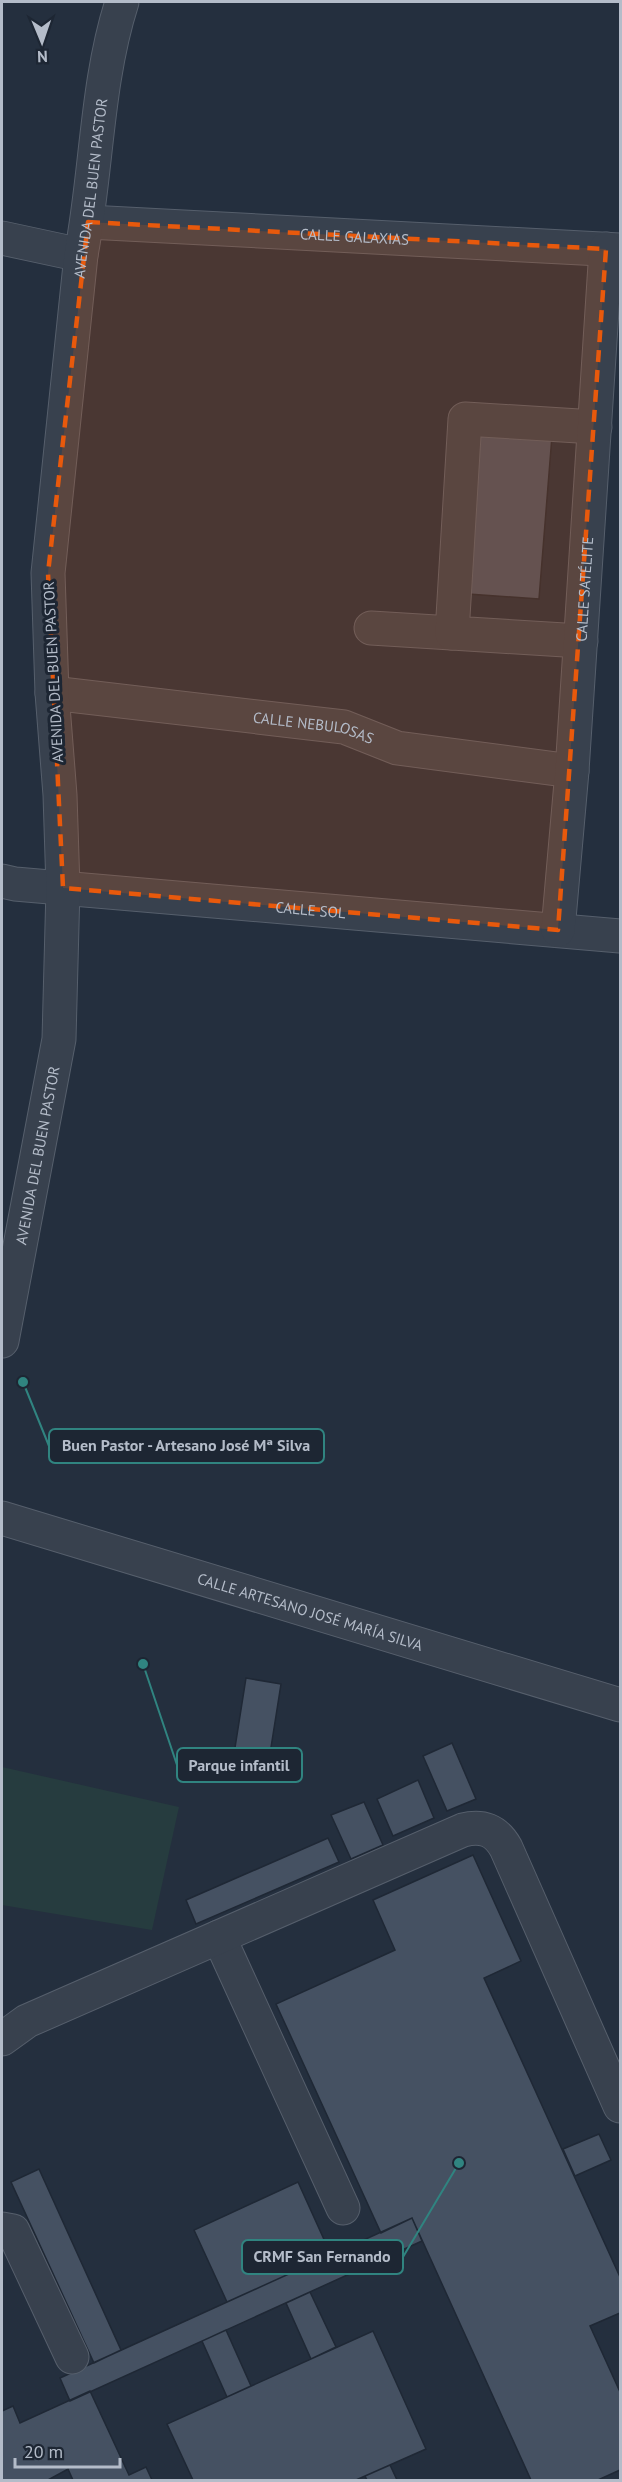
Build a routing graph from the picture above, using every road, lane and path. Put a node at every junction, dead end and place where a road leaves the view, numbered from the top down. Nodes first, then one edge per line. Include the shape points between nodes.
1 (122, 2) edge
2 (88, 222) junction
3 (2, 238) edge
4 (614, 249) edge
5 (81, 255) junction
6 (595, 427) junction
7 (371, 628) dead end
8 (452, 633) junction
9 (581, 641) junction
10 (52, 693) junction
11 (572, 771) junction
12 (2, 881) edge
13 (63, 888) junction
14 (558, 930) junction
15 (621, 936) edge
16 (2, 1341) edge
17 (2, 1518) edge
18 (621, 1705) edge
19 (219, 1937) junction
20 (2, 2039) edge
21 (621, 2106) edge
22 (343, 2208) dead end
23 (2, 2229) edge
24 (72, 2357) dead end

1 - 2 street, AVENIDA DEL BUEN PASTOR via 111,37
2 - 4 street, CALLE GALAXIAS
2 - 5 street, AVENIDA DEL BUEN PASTOR
3 - 5 street
4 - 6 street, CALLE SATÉLITE
5 - 10 street, AVENIDA DEL BUEN PASTOR via 48,573
6 - 8 street via 465,419
6 - 9 street, CALLE SATÉLITE
7 - 8 street
8 - 9 street
9 - 11 street, CALLE SATÉLITE
10 - 11 street, CALLE NEBULOSAS via 344,727 397,748
10 - 13 street, AVENIDA DEL BUEN PASTOR
11 - 14 street, CALLE SATÉLITE
12 - 13 street, CALLE SOL
13 - 14 street, CALLE SOL
13 - 16 street, AVENIDA DEL BUEN PASTOR via 59,1039
14 - 15 street, CALLE SOL
17 - 18 street, CALLE ARTESANO JOSÉ MARÍA SILVA
19 - 20 street via 27,2021
19 - 21 street via 463,1830 473,1827 493,1832 506,1848
19 - 22 street
23 - 24 street via 13,2231

